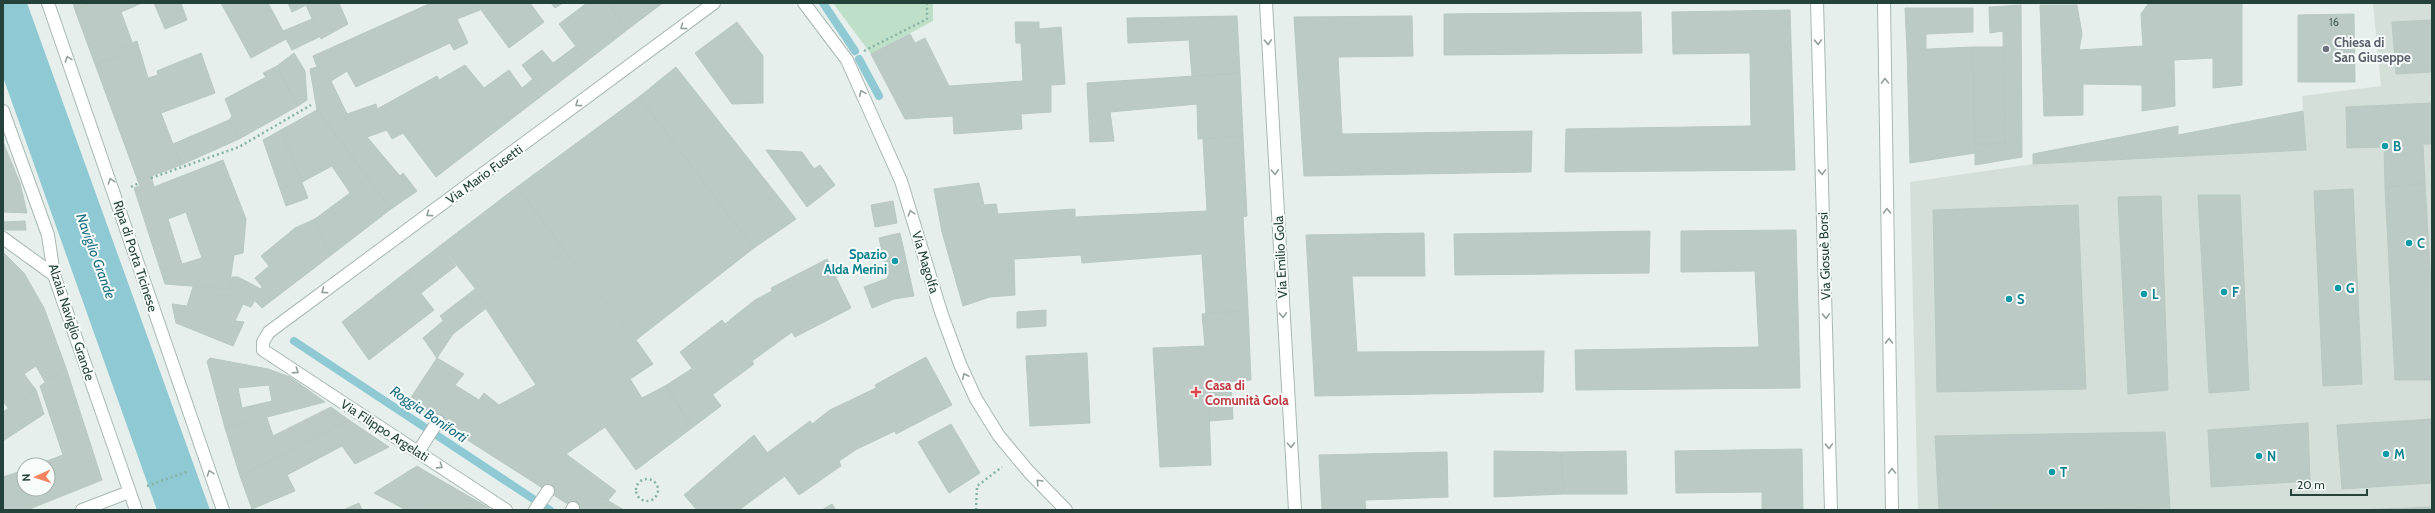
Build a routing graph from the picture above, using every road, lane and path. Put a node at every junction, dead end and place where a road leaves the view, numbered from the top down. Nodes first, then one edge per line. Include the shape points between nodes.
1 (48, 3) edge
2 (714, 3) edge
3 (804, 3) edge
4 (927, 3) edge
5 (1266, 3) edge
6 (1817, 3) edge
7 (1884, 3) edge
8 (847, 60) junction
9 (311, 105) dead end
10 (3, 111) edge
11 (151, 178) dead end
12 (3, 238) edge
13 (54, 275) junction
14 (263, 350) joint
15 (438, 422) dead end
16 (422, 447) junction
17 (1005, 465) dead end
18 (178, 475) dead end
19 (653, 480) joint
20 (146, 486) dead end
21 (548, 491) dead end
22 (129, 492) junction
23 (82, 510) edge
24 (136, 510) edge
25 (224, 510) edge
26 (506, 510) edge
27 (535, 510) edge
28 (976, 510) edge
29 (1066, 510) edge
30 (1294, 510) edge
31 (1831, 510) edge
32 (1892, 510) edge

25 -> 1 street, Ripa di Porta Ticinese
2 -> 14 street, Via Mario Fusetti via 269,332 263,342
3 - 8 street, Via Magolfa
4 - 8 path via 927,19
5 -> 30 street, Via Emilio Gola
6 -> 31 street, Via Giosuè Borsi
32 -> 7 street
29 -> 8 street, Via Magolfa via 998,436 976,399 941,312 901,181
9 - 11 path via 239,147
10 - 13 street, Alzaia Naviglio Grande via 48,235
12 - 13 street
13 - 22 street, Alzaia Naviglio Grande
14 -> 16 street, Via Filippo Argelati
15 - 16 street
16 -> 26 street, Via Filippo Argelati
17 - 28 path via 977,486
18 - 20 path
19 - 19 path via 646,479 638,483 637,491 642,499 649,500 657,494 657,484
21 - 27 street
22 - 23 street
22 - 24 street, Alzaia Naviglio Grande

